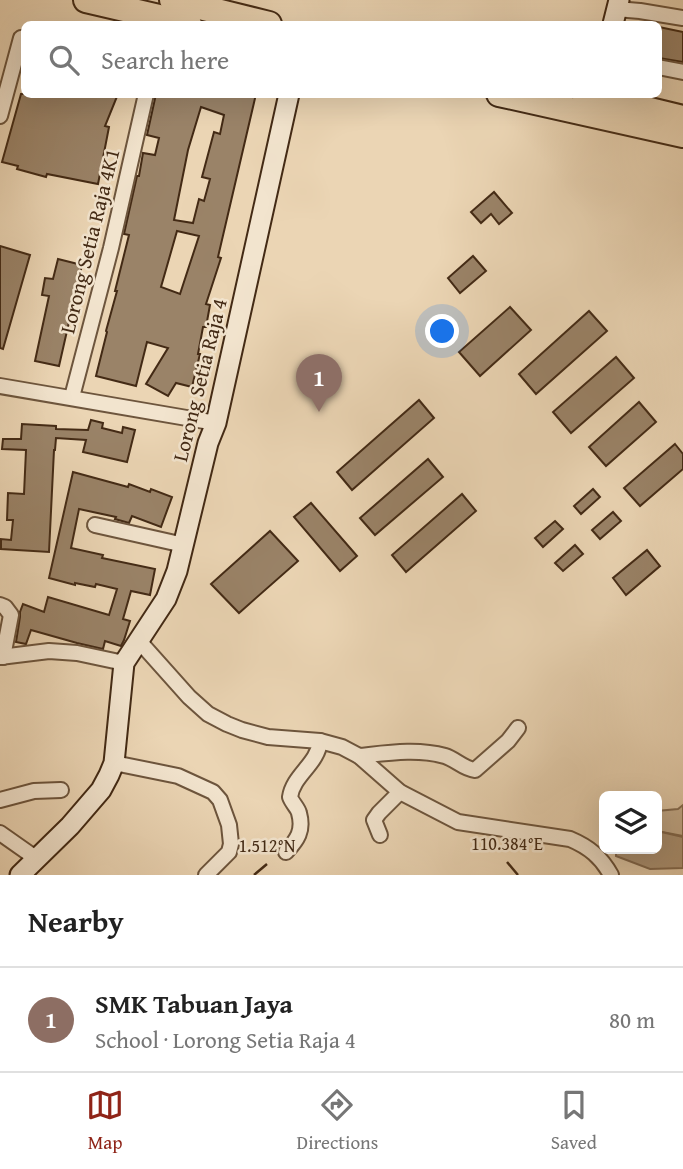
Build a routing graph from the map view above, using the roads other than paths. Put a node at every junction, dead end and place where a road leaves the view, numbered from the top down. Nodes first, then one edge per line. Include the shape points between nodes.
1 (86, 0) edge
2 (172, 0) edge
3 (641, 5) edge
4 (616, 11) edge
5 (683, 18) edge
6 (176, 21) edge
7 (257, 21) edge
8 (21, 38) dead end
9 (662, 68) edge
10 (683, 72) edge
11 (145, 98) edge
12 (288, 98) edge
13 (517, 98) edge
14 (604, 98) edge
15 (0, 116) edge
16 (683, 118) edge
17 (683, 135) edge
18 (0, 386) edge
19 (72, 397) junction
20 (216, 423) junction
21 (95, 525) dead end
22 (184, 545) junction
23 (0, 605) edge
24 (139, 640) junction
25 (1, 657) edge
26 (124, 663) junction
27 (518, 729) dead end
28 (320, 741) junction
29 (359, 756) junction
30 (114, 763) junction
31 (61, 790) dead end
32 (400, 792) junction
33 (0, 800) edge
34 (0, 833) edge
35 (380, 835) dead end
36 (286, 852) dead end
37 (37, 859) junction
38 (20, 875) edge
39 (206, 875) edge
40 (611, 875) edge

1 - 6 highway
2 - 7 highway
3 - 4 street
3 - 5 street
8 - 15 street
9 - 10 street
11 - 19 street, Lorong Setia Raja 4K1
12 - 20 street, Lorong Setia Raja 4
13 - 17 highway
14 - 16 highway
18 - 19 street
19 - 20 street
20 - 22 street, Lorong Setia Raja 4
21 - 22 street
22 - 24 street, Lorong Setia Raja 4 via 166,599
23 - 25 street via 11,615
24 - 26 street, Lorong Setia Raja 4
24 - 28 street via 208,714 268,737
25 - 26 street via 49,651
26 - 30 street
27 - 29 street via 475,770 432,754
28 - 29 street
28 - 36 street via 313,762 292,787 290,797 299,813 300,834
29 - 32 street
30 - 37 street via 101,790
30 - 39 street via 178,776 220,800 231,844
31 - 33 street
32 - 35 street via 374,820
32 - 40 street via 458,822 570,839 597,855
34 - 37 street
37 - 38 street

